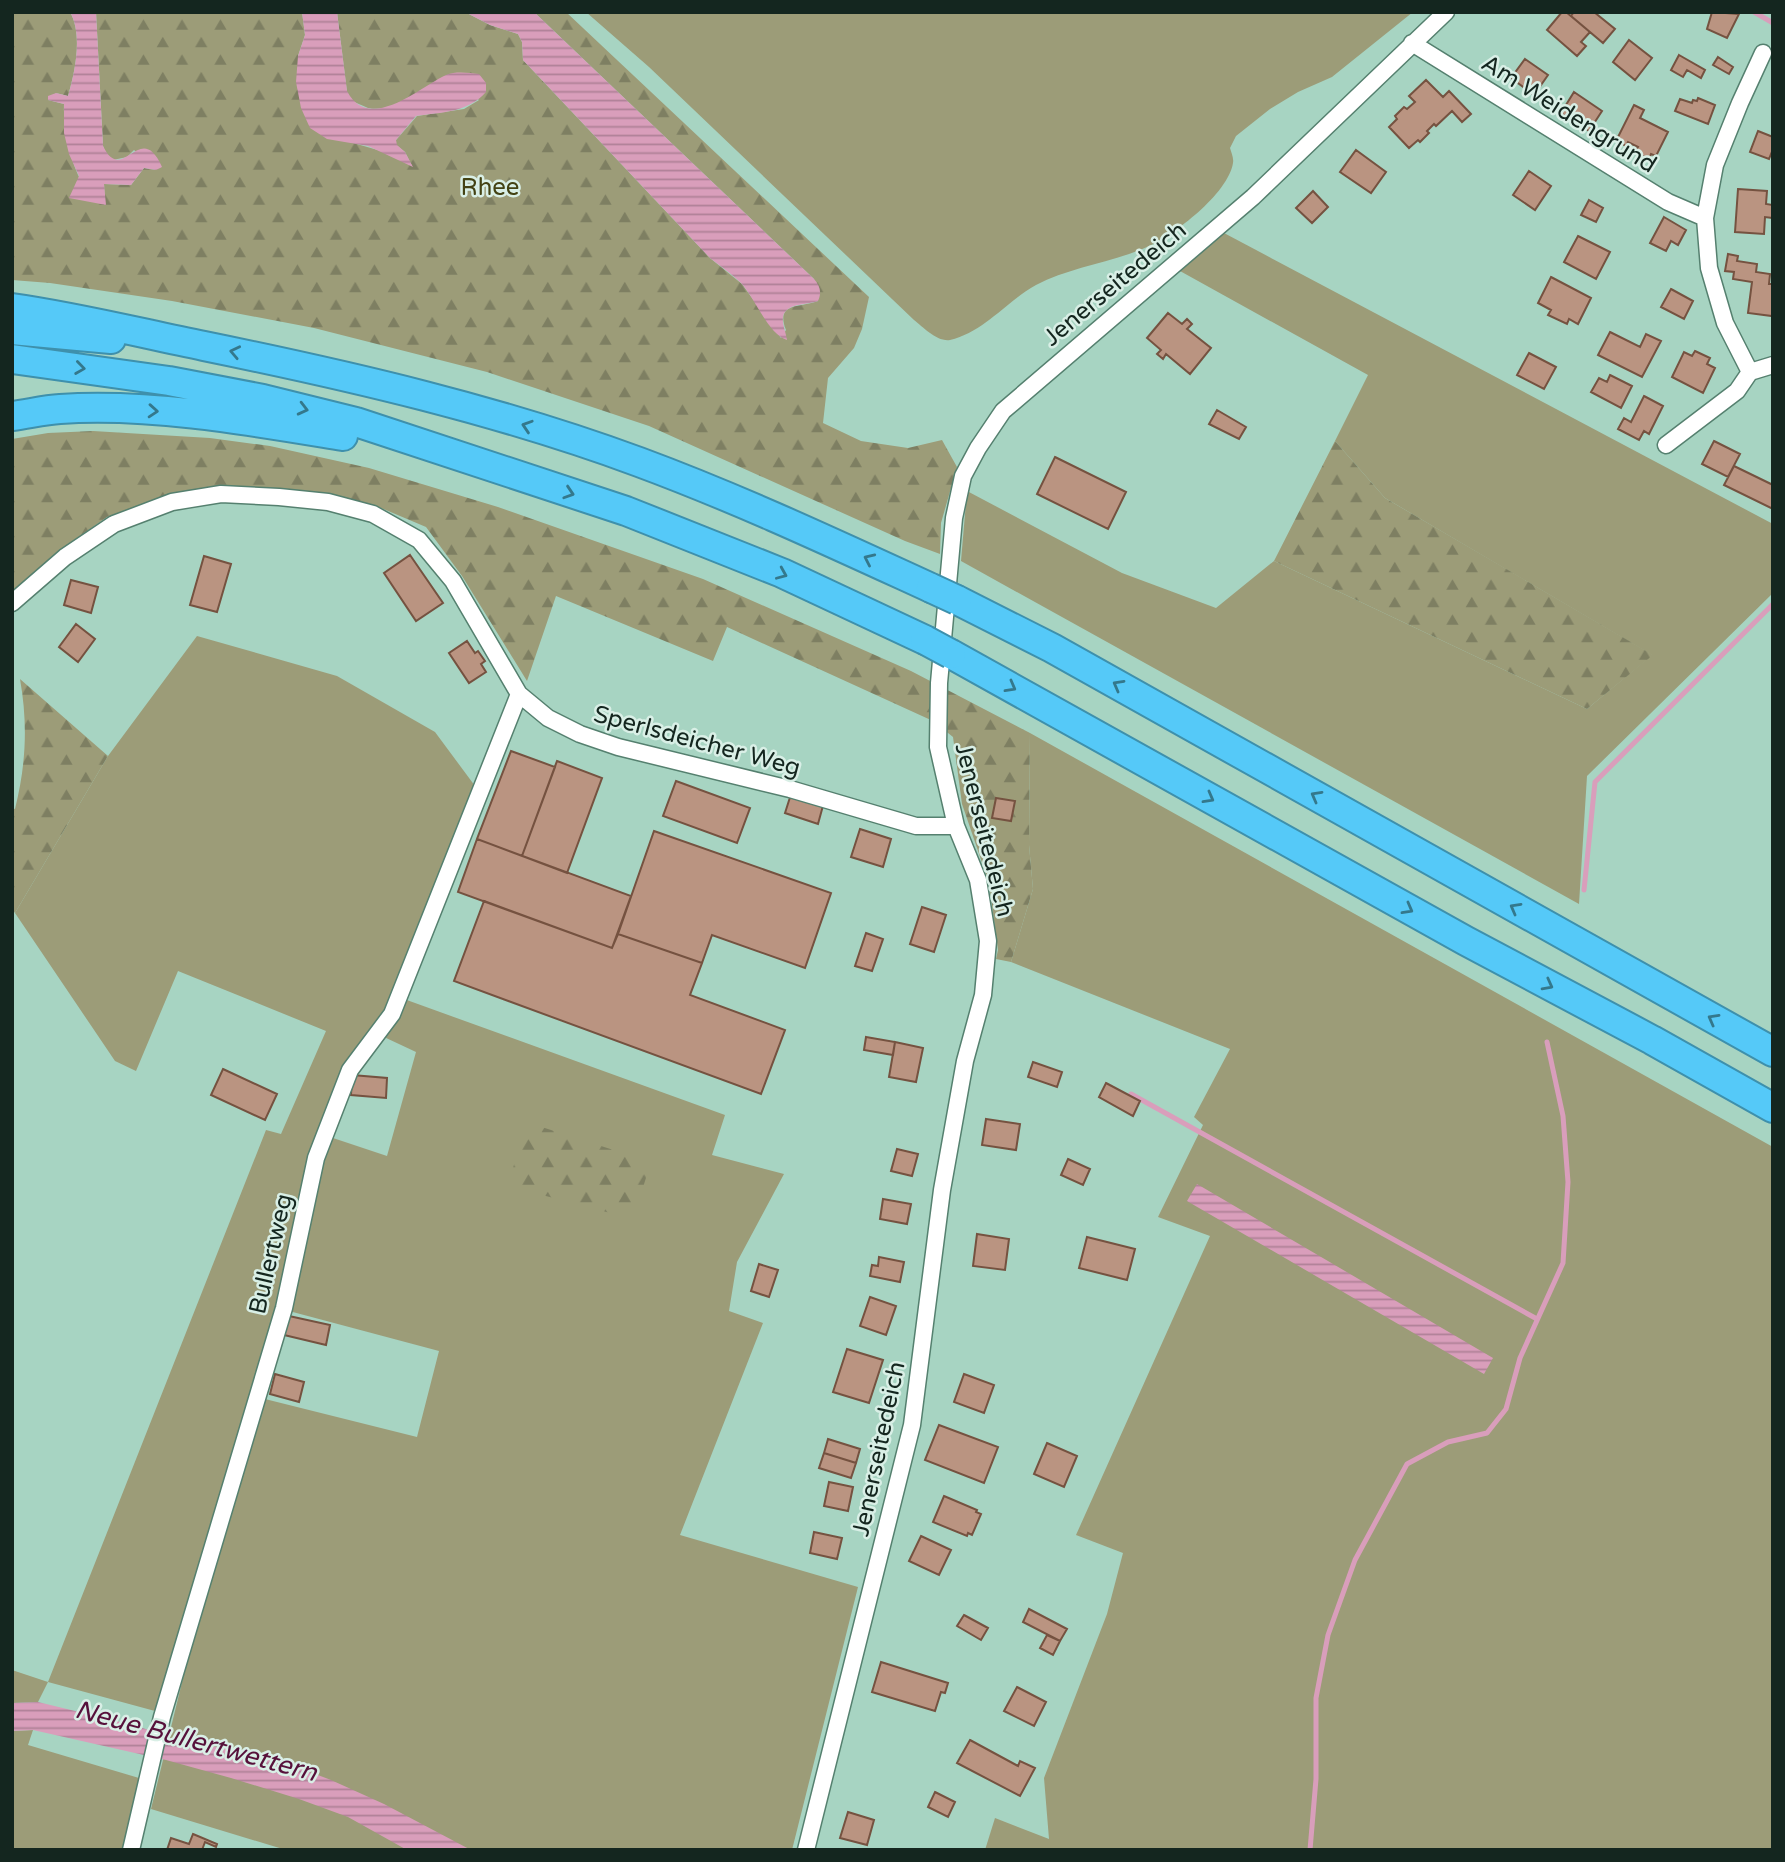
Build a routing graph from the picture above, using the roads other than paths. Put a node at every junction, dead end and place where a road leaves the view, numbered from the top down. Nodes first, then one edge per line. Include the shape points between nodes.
1 (1446, 12) edge
2 (1412, 43) junction
3 (1763, 53) dead end
4 (1705, 218) junction
5 (12, 308) edge
6 (12, 330) edge
7 (201, 345) junction
8 (12, 359) edge
9 (1773, 365) edge
10 (1750, 372) junction
11 (12, 416) edge
12 (1666, 445) dead end
13 (505, 471) junction
14 (12, 603) edge
15 (519, 694) junction
16 (956, 826) junction
17 (1773, 1052) edge
18 (1773, 1108) edge
19 (131, 1850) edge
20 (806, 1850) edge

1 - 2 street, Jenerseitedeich
2 - 4 street, Am Weidengrund via 1668,202
2 - 16 street, Jenerseitedeich via 1252,197 1003,411 978,448 963,476 954,518 939,683 938,747
3 - 4 street via 1715,165
4 - 10 street via 1709,268 1725,323
5 - 7 highway
6 - 7 highway
17 -> 7 highway, bridge via 1052,648 792,524 639,462 443,400
8 -> 13 highway via 264,399 356,422
9 - 10 street
10 - 12 street via 1737,391
11 -> 13 highway via 60,409 196,414 350,438
13 -> 18 highway, bridge via 626,511 734,554 925,640
14 - 15 street, Sperlsdeicher Weg via 65,557 114,524 172,502 221,494 328,502 373,514 419,540 453,581
15 - 16 street, Sperlsdeicher Weg via 548,718 618,747 916,826
15 - 19 street, Bullertweg via 393,1014 350,1070 316,1158 284,1308 162,1717
16 - 20 street, Jenerseitedeich via 978,880 988,941 983,995 965,1061 942,1189 912,1425

